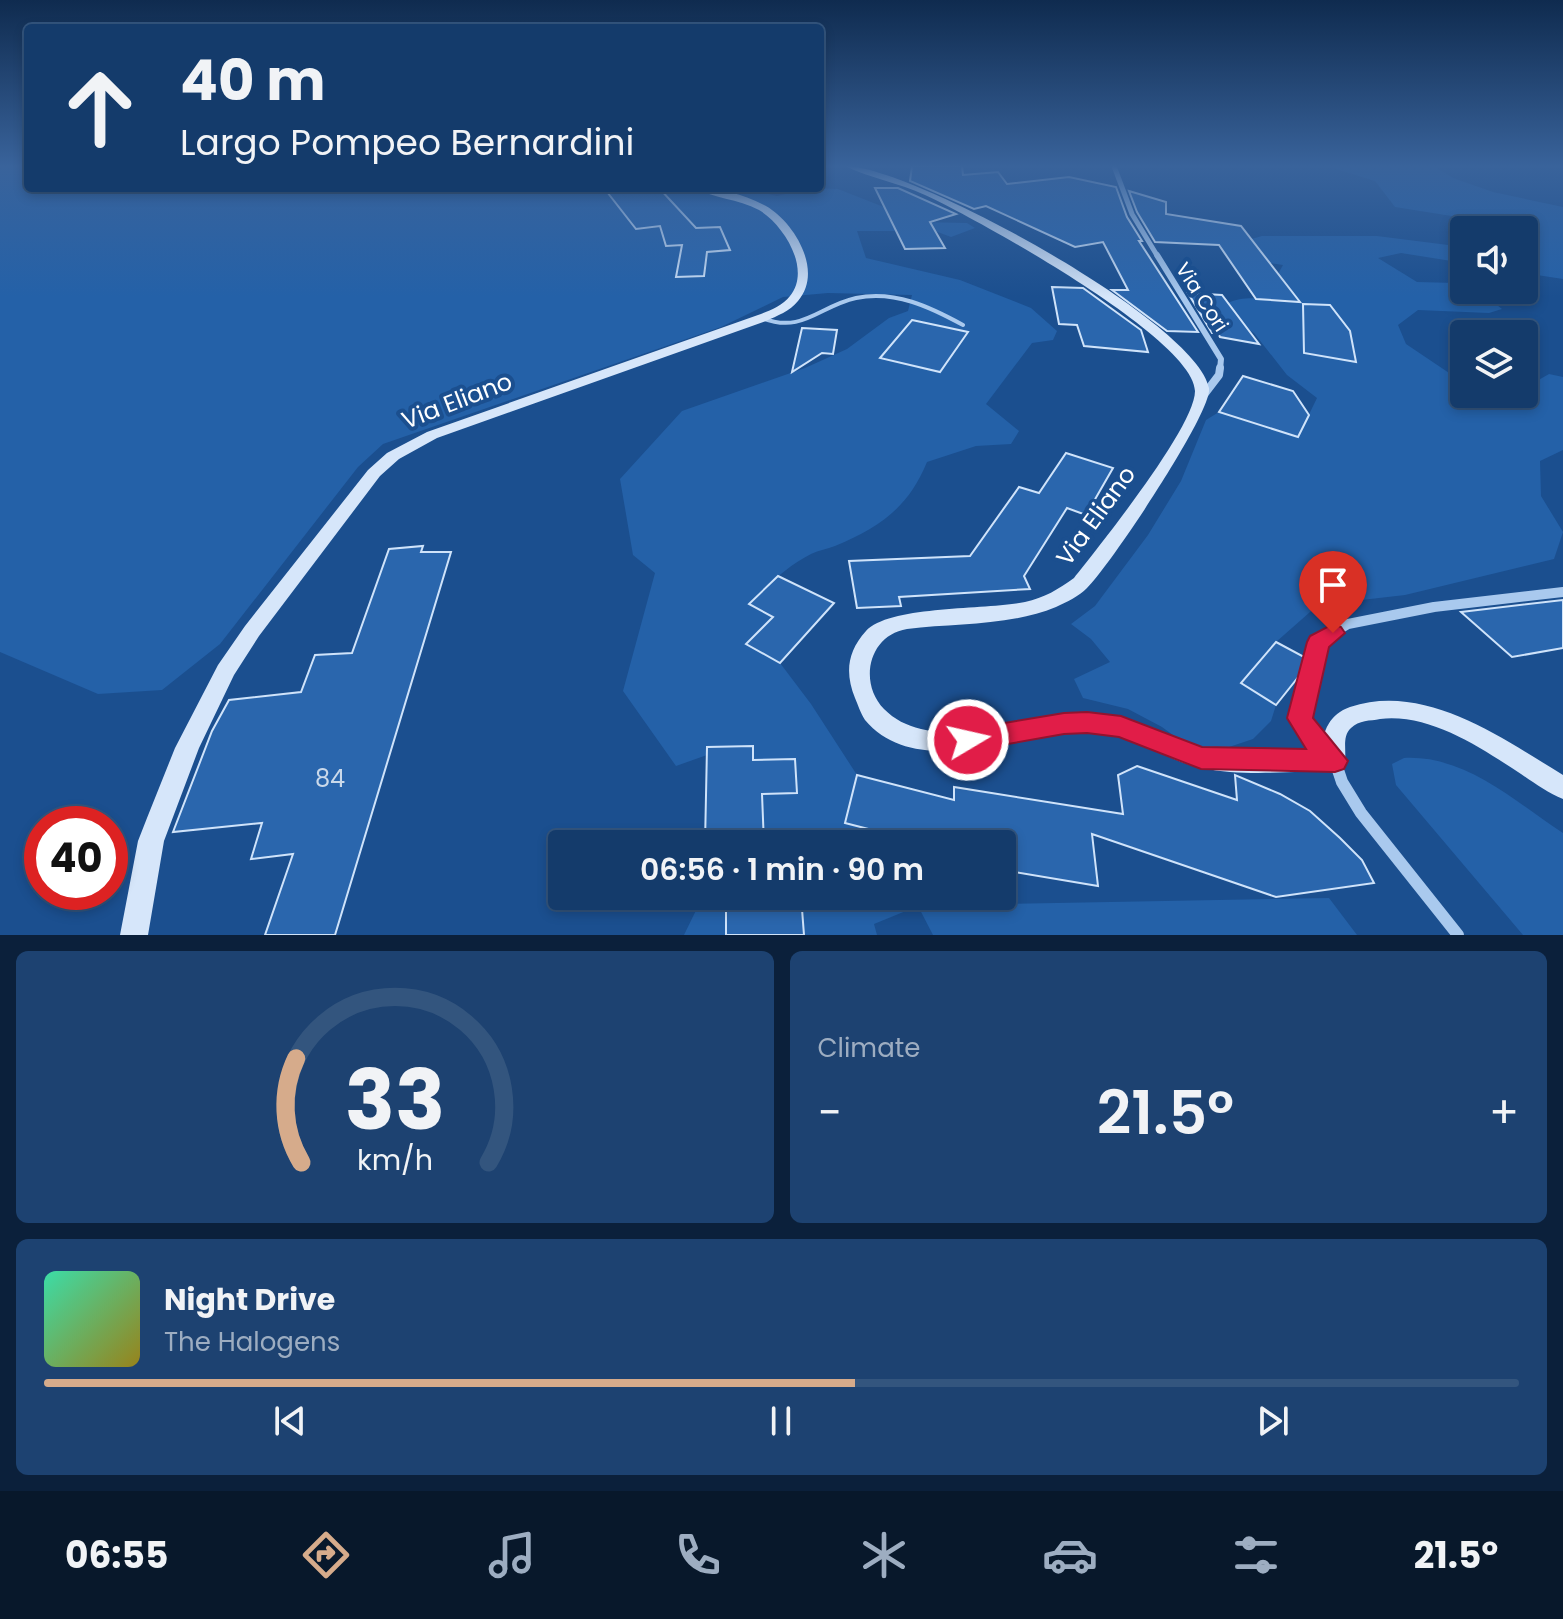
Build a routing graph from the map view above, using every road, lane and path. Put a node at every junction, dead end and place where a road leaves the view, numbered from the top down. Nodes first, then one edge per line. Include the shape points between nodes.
1 (764, 210) edge
2 (959, 210) edge
3 (1130, 210) edge
4 (762, 318) junction
5 (963, 325) dead end
6 (1201, 400) junction
7 (1563, 592) edge
8 (1335, 761) junction
9 (1563, 788) edge
10 (134, 935) edge
11 (1458, 935) edge

1 - 4 street, Via Eliano via 794,238 803,287 791,302
2 - 6 street via 1100,291 1183,356 1198,375
3 - 6 street, Via Cori via 1221,359 1219,375
4 - 5 lane via 775,325 802,321 846,300 889,296 919,302
4 - 10 street, Via Eliano via 432,435 383,463 225,671 187,748 151,841
6 - 8 street, Via Eliano via 1174,453 1081,583 1043,607 889,626 868,644 858,673 865,699 891,729 916,740 942,743 1064,723 1096,723 1121,727 1201,758
7 - 8 street via 1434,607 1348,624 1318,642 1300,718
8 - 9 street via 1333,735 1345,719 1381,710 1419,714 1457,727
8 - 11 street via 1353,801

